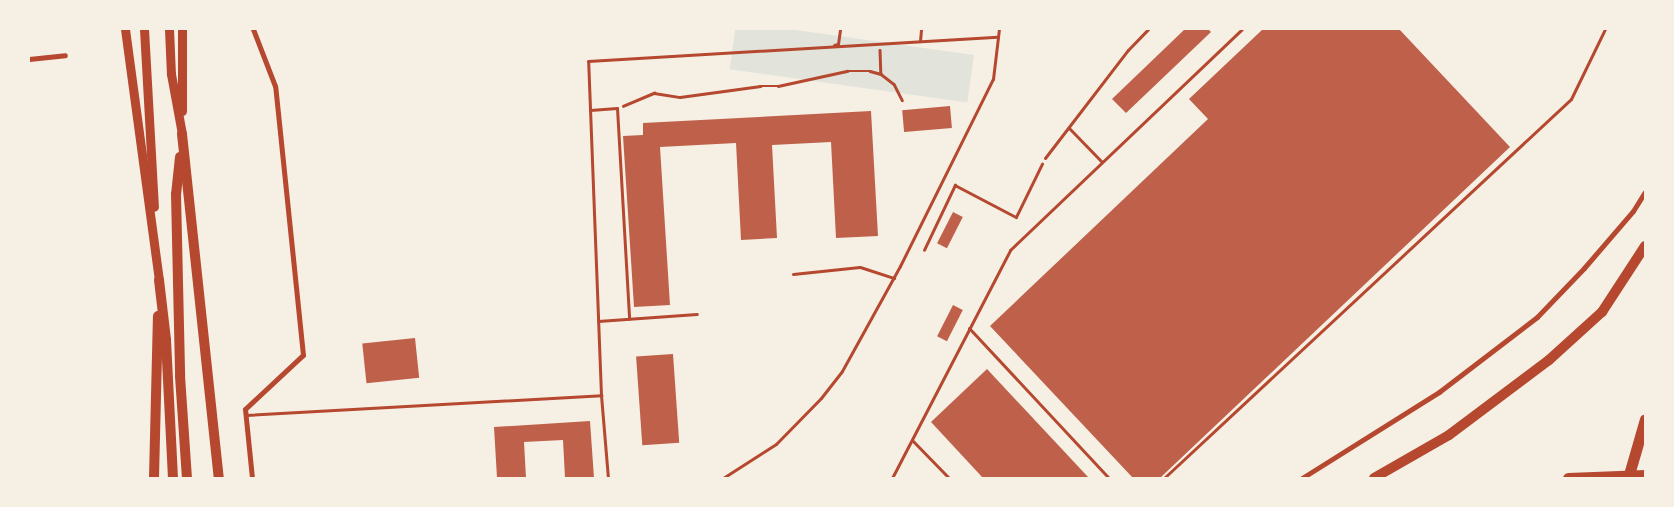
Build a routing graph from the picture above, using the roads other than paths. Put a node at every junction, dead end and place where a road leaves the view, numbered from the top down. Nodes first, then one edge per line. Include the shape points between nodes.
1 (125, 29) edge
2 (144, 29) edge
3 (168, 29) edge
4 (182, 29) edge
5 (253, 29) edge
6 (840, 29) edge
7 (920, 29) edge
8 (998, 29) edge
9 (1148, 29) edge
10 (1242, 29) edge
11 (1605, 29) edge
12 (997, 37) junction
13 (920, 41) junction
14 (830, 47) junction
15 (65, 55) dead end
16 (29, 59) edge
17 (590, 110) junction
18 (1069, 128) junction
19 (182, 134) junction
20 (1045, 158) road end
21 (1102, 162) junction
22 (1645, 192) edge
23 (1645, 246) edge
24 (793, 274) dead end
25 (894, 278) junction
26 (159, 280) junction
27 (697, 314) dead end
28 (628, 319) junction
29 (598, 321) junction
30 (969, 328) junction
31 (601, 395) junction
32 (246, 416) junction
33 (1645, 419) edge
34 (912, 440) junction
35 (1645, 475) edge
36 (154, 478) edge
37 (173, 478) edge
38 (187, 478) edge
39 (219, 478) edge
40 (252, 478) edge
41 (608, 478) edge
42 (724, 478) edge
43 (892, 478) edge
44 (949, 478) edge
45 (1109, 478) edge
46 (1164, 478) edge
47 (1302, 478) edge
48 (1374, 478) edge
49 (1568, 478) edge
50 (1628, 478) edge

1 - 26 main road
2 - 26 main road
3 - 19 main road
4 - 19 main road
5 - 32 street via 275,86 303,355 245,409
6 - 14 lane via 838,44
7 - 13 lane
8 - 12 lane
9 - 18 lane via 1128,50
10 - 21 lane
11 - 46 lane via 1571,99
12 - 13 lane
12 - 25 lane via 993,79
13 - 14 lane
14 - 17 lane via 588,60
15 - 16 street
17 - 28 lane via 617,108
17 - 29 lane
18 - 20 lane
18 - 21 lane
19 - 38 highway via 176,194 180,376
19 - 39 highway
21 - 30 lane via 1010,250
22 - 47 street via 1633,211 1584,268 1537,317 1439,392
23 - 48 highway via 1602,312 1574,338 1514,388 1449,435
24 - 25 lane via 860,267
25 - 42 lane via 842,371 821,398 776,444
26 - 36 highway
26 - 37 highway via 166,340
27 - 28 lane
28 - 29 lane
29 - 31 lane
30 - 34 lane
30 - 45 lane
31 - 32 lane
31 - 41 lane
32 - 40 street
33 - 50 highway
34 - 43 lane
34 - 44 lane
35 - 49 highway

